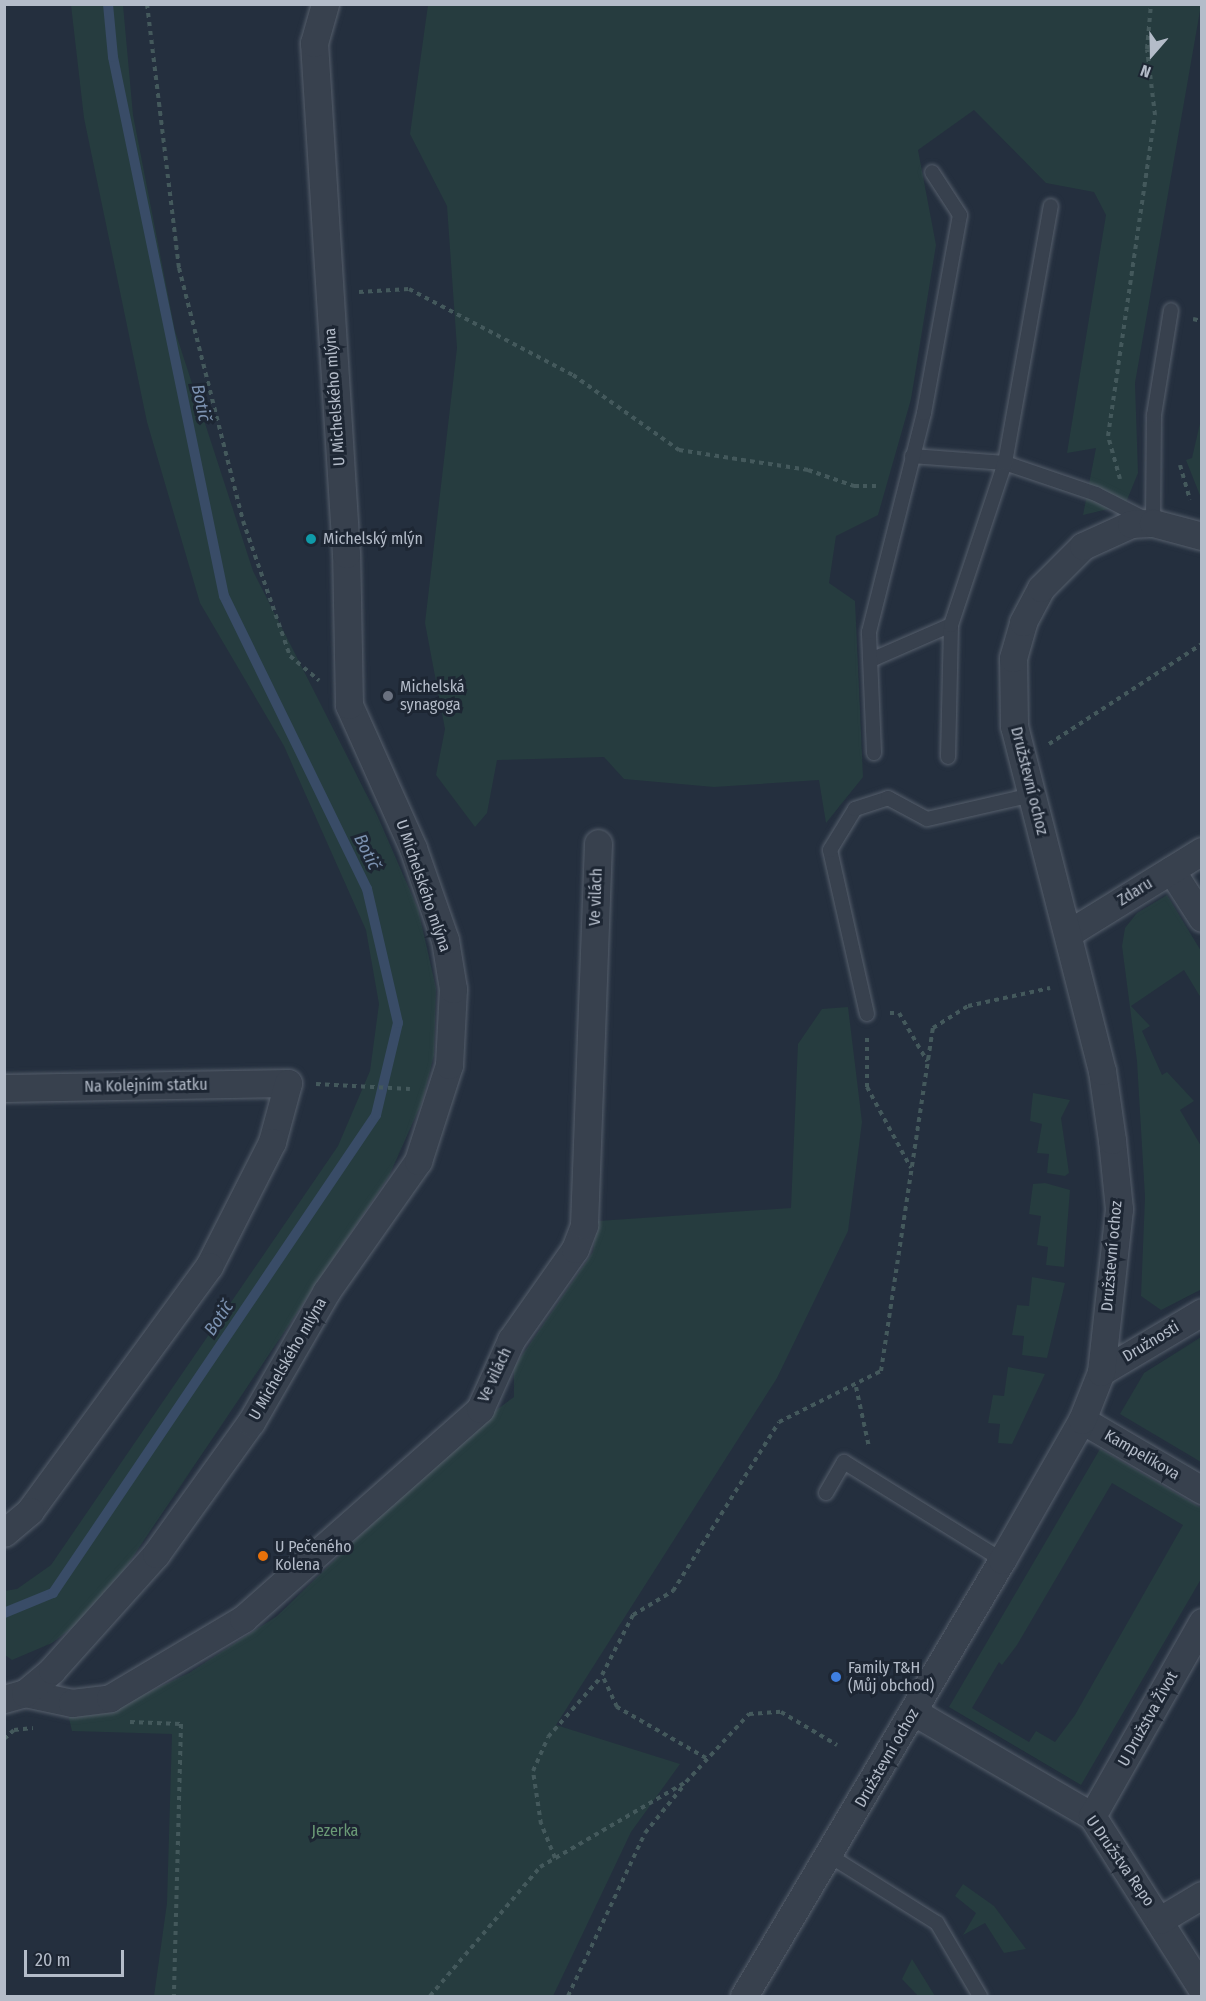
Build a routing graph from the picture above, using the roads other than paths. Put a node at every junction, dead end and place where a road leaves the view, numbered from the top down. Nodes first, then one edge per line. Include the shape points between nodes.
1 (325, 4) edge
2 (932, 172) dead end
3 (1051, 206) dead end
4 (1171, 310) dead end
5 (912, 456) junction
6 (1005, 463) junction
7 (1153, 523) junction
8 (1202, 536) edge
9 (951, 625) junction
10 (871, 660) junction
11 (874, 753) dead end
12 (948, 757) dead end
13 (1032, 795) junction
14 (598, 843) dead end
15 (1202, 851) edge
16 (1170, 870) junction
17 (1202, 918) edge
18 (1069, 933) junction
19 (867, 1014) road end
20 (4, 1088) edge
21 (1202, 1312) edge
22 (1101, 1372) junction
23 (1082, 1420) junction
24 (1202, 1490) edge
25 (826, 1493) dead end
26 (4, 1533) edge
27 (1002, 1560) junction
28 (1202, 1622) edge
29 (15, 1696) edge
30 (914, 1712) junction
31 (1092, 1816) junction
32 (830, 1856) junction
33 (1202, 1894) edge
34 (1160, 1920) junction
35 (1202, 1989) edge
36 (744, 1996) edge
37 (980, 1996) edge

1 - 29 street, U Michelského mlýna via 314,43 350,705 413,848 445,940 453,989 449,1065 418,1161 326,1292 251,1422 156,1554
2 - 5 lane via 960,215
3 - 6 lane
4 - 7 lane via 1154,415
5 - 6 lane
5 - 10 lane via 869,632
6 - 7 lane
6 - 9 lane
7 - 8 street, Družstevní ochoz
7 - 13 street, Družstevní ochoz via 1120,527 1083,546 1053,573 1031,605 1017,638 1011,676
9 - 10 lane
9 - 12 lane
10 - 11 lane
13 - 18 street, Družstevní ochoz
13 - 19 lane via 927,819 888,798 855,809 830,850
14 - 29 street, Ve vilách via 584,1225 575,1249 511,1340 480,1408 243,1619 110,1698 72,1703
15 - 16 street, Zdaru
16 - 17 street
16 - 18 street, Zdaru
18 - 22 street, Družstevní ochoz via 1102,1071 1119,1209
20 - 26 street, Na Kolejním statku via 288,1083 272,1142 209,1266 30,1511
21 - 22 street, Družnosti
22 - 23 street, Družstevní ochoz
23 - 24 street, Kampelíkova
23 - 27 street, Družstevní ochoz
25 - 27 lane via 844,1462
27 - 30 street, Družstevní ochoz
28 - 31 street, U Družstva Život
30 - 31 street, U Družstva Repo
30 - 32 street, Družstevní ochoz
31 - 34 street, U Družstva Repo
32 - 36 street, Družstevní ochoz
32 - 37 lane via 937,1923
33 - 34 street
34 - 35 street, U Družstva Repo

